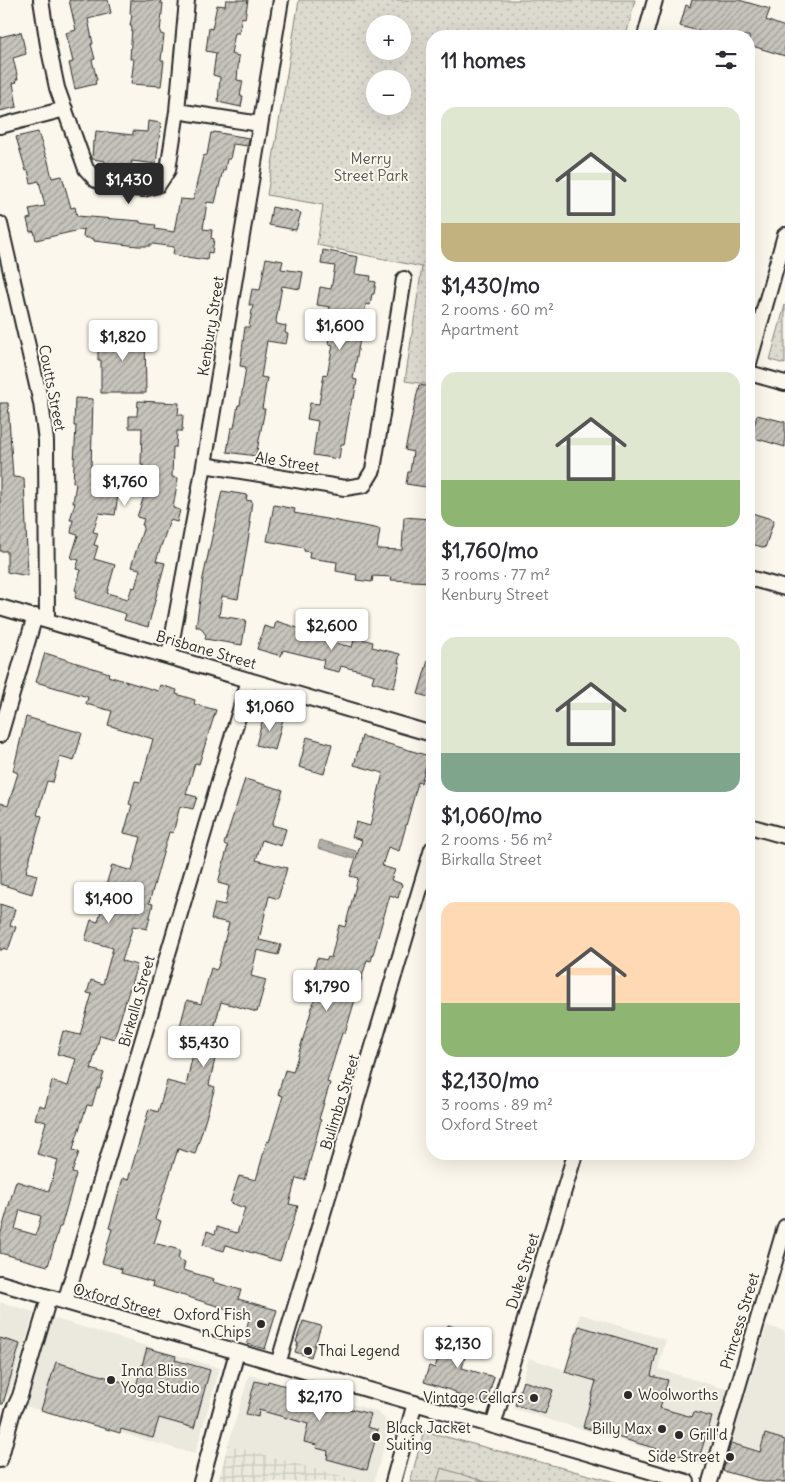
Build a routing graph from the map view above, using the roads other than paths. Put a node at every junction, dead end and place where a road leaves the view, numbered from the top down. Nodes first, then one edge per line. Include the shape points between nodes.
1 (41, 0) edge
2 (187, 0) edge
3 (281, 0) edge
4 (655, 0) edge
5 (647, 30) edge
6 (65, 109) junction
7 (176, 111) junction
8 (260, 124) junction
9 (0, 126) edge
10 (0, 224) edge
11 (785, 234) edge
12 (404, 279) dead end
13 (755, 341) edge
14 (755, 374) edge
15 (785, 383) edge
16 (204, 465) junction
17 (755, 580) edge
18 (785, 588) edge
19 (0, 607) edge
20 (41, 618) junction
21 (169, 656) junction
22 (249, 680) junction
23 (426, 732) edge
24 (0, 735) edge
25 (755, 828) edge
26 (785, 836) edge
27 (426, 869) edge
28 (573, 1160) edge
29 (785, 1227) edge
30 (0, 1283) edge
31 (49, 1298) junction
32 (65, 1302) junction
33 (237, 1352) junction
34 (278, 1364) junction
35 (415, 1403) junction
36 (493, 1426) junction
37 (0, 1460) edge
38 (201, 1482) edge
39 (393, 1482) edge
40 (687, 1482) edge
41 (710, 1482) edge

1 - 6 street via 57,88
2 - 7 street
3 - 8 street, Kenbury Street
4 - 5 street
6 - 7 street via 86,169 96,180 143,189 158,185 168,170
6 - 9 street
7 - 8 street
8 - 16 street, Kenbury Street
10 - 20 street, Coutts Street via 41,403 46,441
11 - 13 street
12 - 16 street, Ale Street via 373,470 364,485 345,488
14 - 15 street
16 - 21 street, Kenbury Street
17 - 18 street
19 - 20 street, Brisbane Street
20 - 21 street, Brisbane Street
20 - 24 street, Coutts Street
21 - 22 street, Brisbane Street
22 - 23 street, Brisbane Street
22 - 32 street, Birkalla Street
25 - 26 street
27 - 34 street, Bulimba Street
28 - 36 street, Duke Street
29 - 41 street, Princess Street
30 - 31 street, Oxford Street
31 - 32 street, Oxford Street
31 - 37 street
32 - 33 street, Oxford Street
33 - 34 street, Oxford Street
33 - 38 street
34 - 35 street, Oxford Street
35 - 36 street, Oxford Street
35 - 39 street
36 - 40 street, Oxford Street

